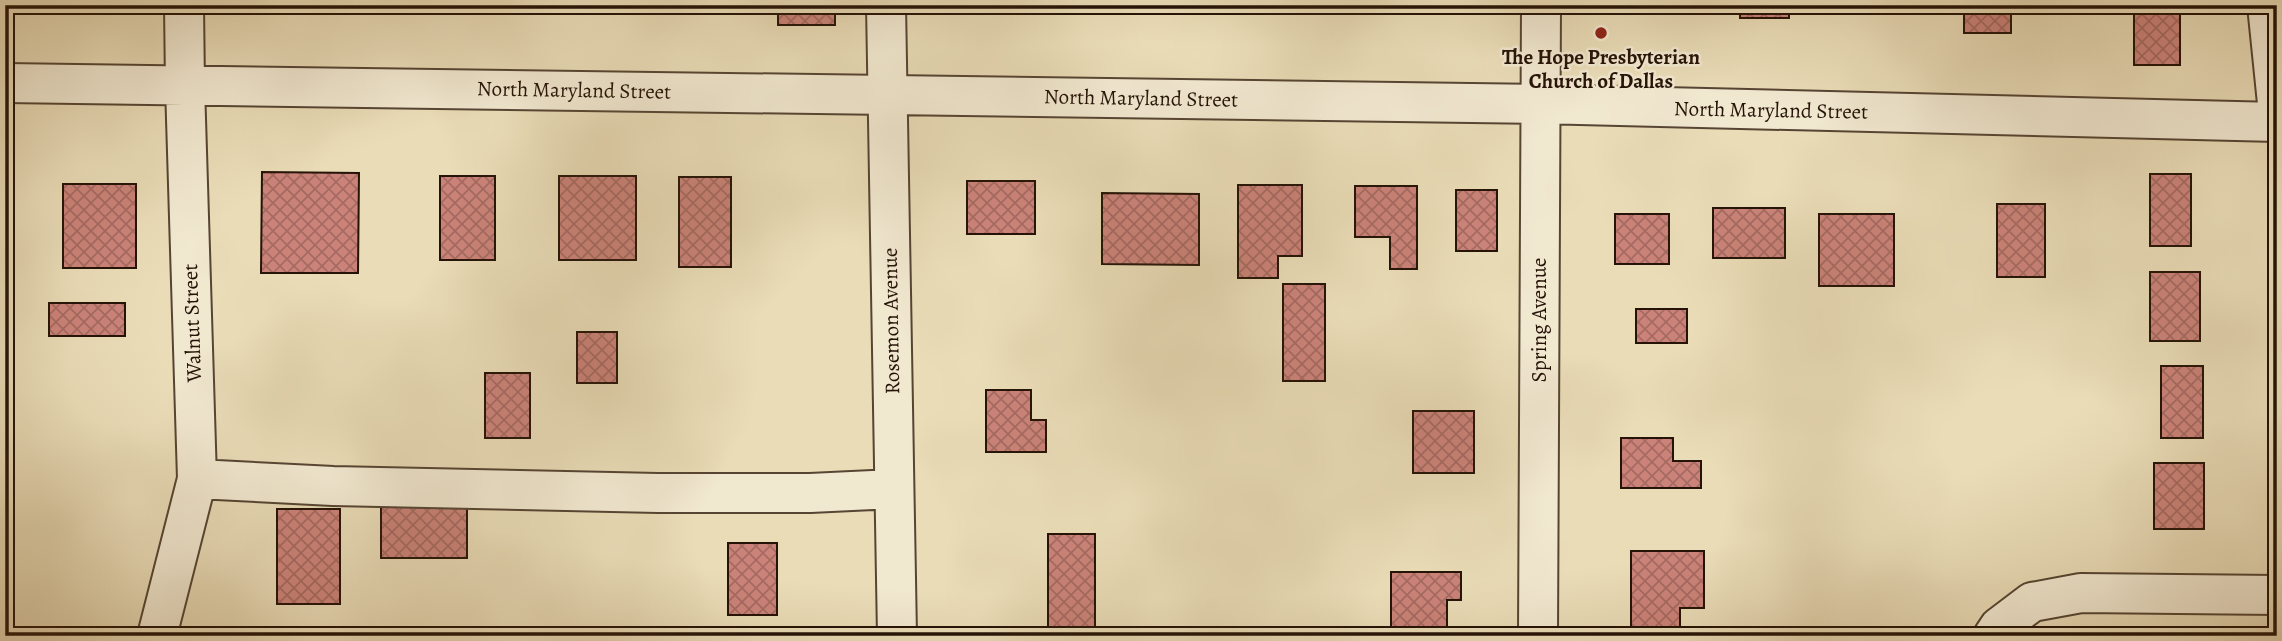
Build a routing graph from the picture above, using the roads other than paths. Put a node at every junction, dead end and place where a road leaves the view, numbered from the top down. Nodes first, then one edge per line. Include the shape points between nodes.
1 (184, 5) edge
2 (886, 5) edge
3 (1541, 5) edge
4 (2267, 5) edge
5 (5, 83) edge
6 (185, 86) junction
7 (887, 94) junction
8 (2277, 103) edge
9 (1539, 104) junction
10 (2277, 121) edge
11 (197, 479) junction
12 (894, 489) junction
13 (2277, 595) edge
14 (158, 636) edge
15 (897, 636) edge
16 (1538, 636) edge
17 (1993, 636) edge

1 - 6 street, Walnut Street
2 - 7 street, Rosemon Avenue
3 - 9 street, Spring Avenue
4 - 8 street
5 - 6 street, North Maryland Street
6 - 7 street, North Maryland Street
6 - 11 street, Walnut Street
7 - 9 street, North Maryland Street
7 - 12 street, Rosemon Avenue
9 - 10 street, North Maryland Street
9 - 16 street, Spring Avenue
11 - 12 street via 659,493
11 - 14 street, Walnut Street
12 - 15 street, Rosemon Avenue
13 - 17 street via 2081,593 2032,602 1999,626

